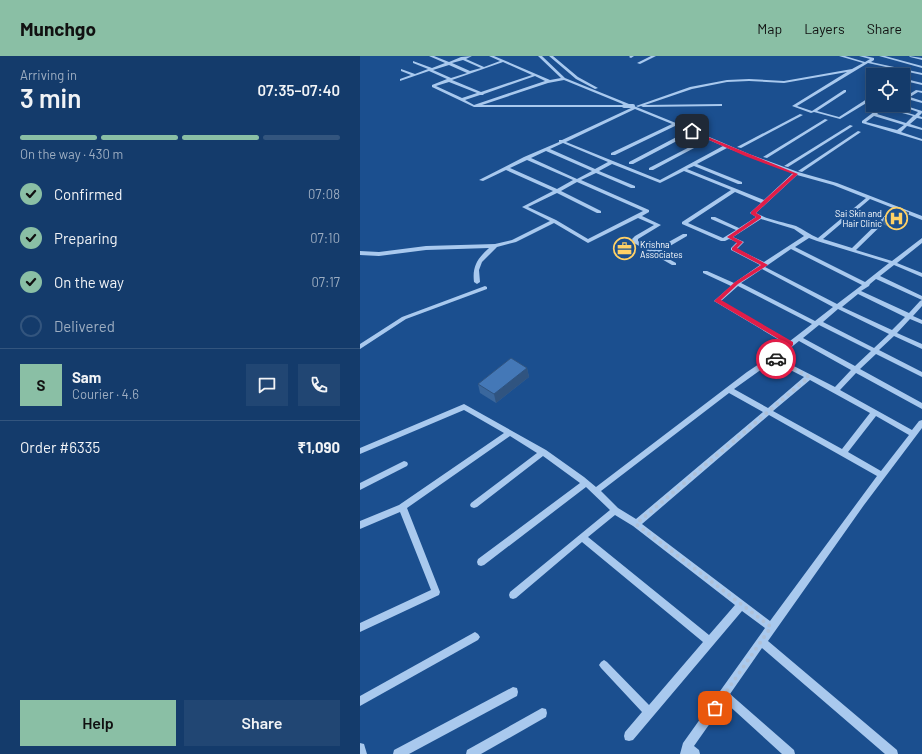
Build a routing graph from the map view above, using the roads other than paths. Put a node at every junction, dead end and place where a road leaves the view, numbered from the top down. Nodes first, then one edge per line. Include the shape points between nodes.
1 (431, 56) edge
2 (458, 56) edge
3 (470, 56) edge
4 (491, 56) edge
5 (540, 56) edge
6 (551, 56) edge
7 (654, 56) edge
8 (841, 56) edge
9 (861, 56) edge
10 (881, 56) edge
11 (911, 56) edge
12 (464, 58) junction
13 (922, 59) edge
14 (503, 61) junction
15 (414, 62) dead end
16 (867, 62) junction
17 (450, 63) junction
18 (639, 63) dead end
19 (922, 66) edge
20 (484, 68) junction
21 (402, 70) dead end
22 (430, 70) junction
23 (853, 70) junction
24 (469, 72) junction
25 (922, 74) edge
26 (414, 75) junction
27 (535, 75) junction
28 (449, 79) junction
29 (564, 79) junction
30 (401, 80) dead end
31 (910, 81) edge
32 (550, 82) junction
33 (922, 84) edge
34 (845, 91) dead end
35 (922, 92) edge
36 (481, 94) junction
37 (910, 96) edge
38 (493, 99) junction
39 (910, 99) edge
40 (462, 100) junction
41 (866, 102) edge
42 (922, 102) edge
43 (721, 105) dead end
44 (474, 106) junction
45 (635, 106) junction
46 (910, 108) edge
47 (814, 111) junction
48 (876, 112) edge
49 (904, 112) edge
50 (873, 114) junction
51 (801, 115) dead end
52 (916, 116) junction
53 (922, 118) edge
54 (826, 120) dead end
55 (675, 124) junction
56 (907, 124) junction
57 (851, 126) dead end
58 (922, 129) edge
59 (692, 131) junction
60 (859, 132) dead end
61 (898, 132) junction
62 (708, 139) junction
63 (922, 140) edge
64 (561, 141) junction
65 (727, 146) junction
66 (739, 148) junction
67 (545, 150) junction
68 (613, 154) dead end
69 (765, 157) junction
70 (526, 158) junction
71 (612, 162) junction
72 (631, 163) dead end
73 (693, 164) junction
74 (786, 166) junction
75 (506, 168) junction
76 (651, 169) dead end
77 (683, 169) junction
78 (596, 170) junction
79 (798, 172) junction
80 (480, 180) dead end
81 (576, 180) junction
82 (740, 183) dead end
83 (633, 187) dead end
84 (735, 190) junction
85 (557, 191) junction
86 (870, 197) junction
87 (764, 202) junction
88 (896, 208) junction
89 (599, 212) dead end
90 (639, 216) junction
91 (921, 216) edge
92 (760, 217) junction
93 (713, 218) dead end
94 (554, 220) junction
95 (740, 230) junction
96 (685, 235) dead end
97 (808, 236) junction
98 (729, 237) junction
99 (820, 240) junction
100 (922, 240) edge
101 (495, 246) junction
102 (792, 247) junction
103 (853, 250) junction
104 (654, 252) junction
105 (360, 254) edge
106 (893, 263) junction
107 (674, 264) dead end
108 (764, 266) junction
109 (705, 272) dead end
110 (922, 275) edge
111 (877, 276) junction
112 (477, 282) dead end
113 (735, 284) junction
114 (867, 285) junction
115 (485, 288) dead end
116 (858, 292) junction
117 (922, 298) edge
118 (922, 302) edge
119 (838, 307) junction
120 (910, 316) junction
121 (922, 322) edge
122 (818, 323) junction
123 (894, 333) junction
124 (798, 338) junction
125 (791, 344) junction
126 (360, 347) edge
127 (922, 347) edge
128 (876, 351) junction
129 (773, 358) junction
130 (855, 369) junction
131 (922, 375) edge
132 (809, 377) junction
133 (729, 390) junction
134 (835, 391) junction
135 (922, 406) edge
136 (769, 412) junction
137 (875, 412) junction
138 (922, 423) edge
139 (509, 433) junction
140 (913, 434) junction
141 (360, 451) edge
142 (543, 452) junction
143 (843, 453) junction
144 (404, 464) dead end
145 (882, 475) junction
146 (586, 483) junction
147 (360, 487) edge
148 (596, 491) junction
149 (474, 505) dead end
150 (402, 507) junction
151 (615, 510) junction
152 (636, 524) junction
153 (360, 525) edge
154 (582, 537) junction
155 (482, 562) dead end
156 (513, 595) dead end
157 (742, 604) junction
158 (771, 627) junction
159 (360, 628) edge
160 (475, 636) dead end
161 (761, 641) junction
162 (710, 642) junction
163 (604, 664) dead end
164 (513, 692) dead end
165 (724, 695) junction
166 (360, 701) edge
167 (649, 712) junction
168 (542, 714) dead end
169 (629, 736) dead end
170 (360, 748) edge
171 (689, 752) edge
172 (362, 754) edge
173 (398, 754) edge
174 (471, 754) edge
175 (790, 754) edge
176 (893, 754) edge

1 - 17 street
2 - 12 street
3 - 12 street
4 - 14 street
5 - 29 street
6 - 45 street via 577,78
7 - 18 street
8 - 16 street
9 - 16 street via 873,59
10 - 19 street
11 - 13 street
12 - 17 street
12 - 20 street
14 - 20 street
14 - 27 street
15 - 22 street
16 - 23 street
16 - 25 street
17 - 22 street
17 - 24 street
20 - 24 street
21 - 26 street
22 - 26 street
22 - 28 street
23 - 45 street via 784,82 749,80 719,83 691,88
23 - 47 street via 794,106
24 - 28 street
26 - 30 street
27 - 32 street
27 - 36 street
28 - 36 street
28 - 40 street via 433,86
29 - 32 street
29 - 45 street
31 - 33 street
32 - 38 street
34 - 47 street
35 - 37 street via 918,91
36 - 38 street
36 - 40 street
38 - 44 street
39 - 42 street
40 - 44 street
41 - 47 street via 840,118
43 - 45 street
44 - 45 street, bridge
45 - 55 street
45 - 64 street
45 - 66 street via 675,119
46 - 52 street via 921,112
48 - 50 street
49 - 52 street
50 - 56 street
50 - 61 street via 863,122
51 - 66 street
52 - 53 street
52 - 56 street
54 - 69 street
55 - 59 street
55 - 68 street
56 - 58 street
56 - 61 street
57 - 74 street
59 - 62 street
59 - 72 street
60 - 79 street
61 - 63 street
62 - 65 street
62 - 76 street
64 - 67 street
64 - 71 street
65 - 73 street
65 - 79 street
66 - 69 street
67 - 70 street
67 - 78 street
69 - 74 street
70 - 75 street
70 - 81 street
71 - 77 street via 660,182
71 - 78 street
73 - 77 street
73 - 82 street
74 - 79 street
75 - 80 street
75 - 85 street
77 - 84 street
78 - 81 street
78 - 83 street
79 - 86 street
79 - 87 street
79 - 91 street via 842,184
81 - 85 street
81 - 90 street via 646,210
84 - 87 street
84 - 98 street via 684,223 723,240
85 - 89 street
85 - 94 street via 524,207
86 - 88 street
86 - 99 street
87 - 92 street via 753,213
88 - 91 street
88 - 103 street
90 - 94 street via 588,241
90 - 104 street via 658,225 635,239 637,243
92 - 95 street
92 - 97 street via 796,228
93 - 95 street
94 - 101 street via 514,240
95 - 98 street
96 - 104 street
97 - 99 street
97 - 102 street
98 - 108 street via 741,242 733,249
99 - 103 street
100 - 106 street
101 - 105 street via 426,248
101 - 112 street via 478,263 475,272
102 - 108 street
102 - 114 street
103 - 106 street
104 - 107 street
106 - 110 street
106 - 111 street
108 - 113 street
108 - 119 street
109 - 113 street
111 - 114 street
111 - 117 street
113 - 122 street
113 - 125 street via 717,301
114 - 116 street
115 - 126 street via 404,318
116 - 119 street
116 - 120 street
118 - 120 street
119 - 122 street
119 - 123 street
120 - 121 street
120 - 123 street
122 - 124 street
122 - 128 street
123 - 127 street
123 - 128 street
124 - 125 street
124 - 130 street
125 - 129 street
128 - 130 street
128 - 131 street
129 - 132 street
129 - 133 street
130 - 134 street
130 - 135 street
132 - 134 street
132 - 136 street
133 - 136 street
133 - 148 street
134 - 137 street
136 - 143 street
136 - 152 street
137 - 140 street
137 - 143 street
138 - 140 street
139 - 141 street via 464,406
139 - 142 street
139 - 150 street
140 - 145 street
142 - 146 street
142 - 149 street
143 - 145 street
144 - 147 street
145 - 158 street
146 - 148 street
146 - 155 street
148 - 151 street
150 - 153 street
150 - 159 street via 436,592
151 - 152 street
151 - 154 street
152 - 157 street
154 - 156 street
154 - 162 street
157 - 158 street
157 - 162 street
158 - 161 street
160 - 166 street
161 - 165 street
161 - 176 street
162 - 167 street
163 - 167 street
164 - 173 street
165 - 171 street
165 - 175 street
167 - 169 street
168 - 174 street
170 - 172 street

